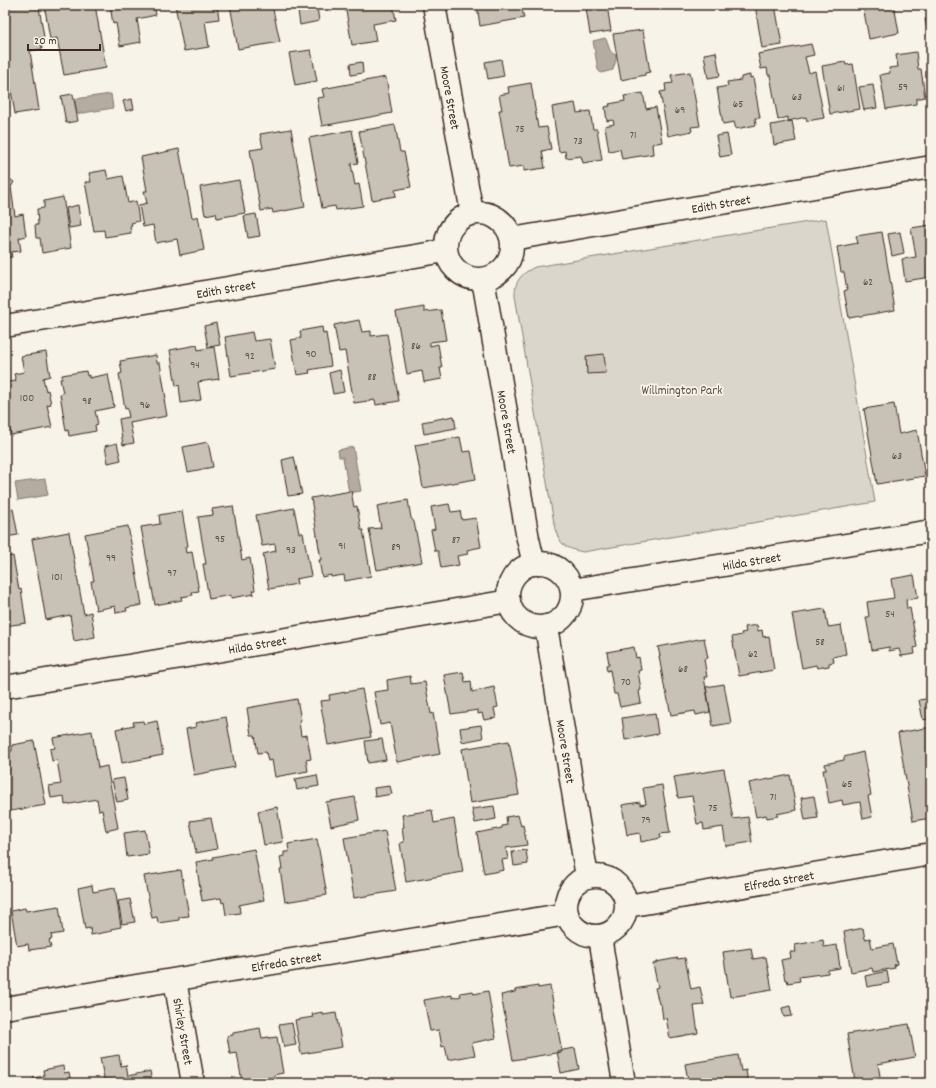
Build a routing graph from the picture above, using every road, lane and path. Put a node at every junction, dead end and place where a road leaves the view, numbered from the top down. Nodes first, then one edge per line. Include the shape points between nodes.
1 (434, 5) edge
2 (931, 168) edge
3 (472, 213) junction
4 (512, 239) junction
5 (445, 249) junction
6 (483, 279) junction
7 (5, 326) edge
8 (931, 531) edge
9 (534, 564) junction
10 (572, 590) junction
11 (509, 601) junction
12 (546, 626) junction
13 (5, 687) edge
14 (931, 854) edge
15 (587, 877) junction
16 (627, 906) junction
17 (567, 914) junction
18 (600, 937) junction
19 (175, 980) junction
20 (5, 1008) edge
21 (193, 1083) edge
22 (624, 1083) edge

1 - 3 street, Moore Street
2 - 4 street, Edith Street
3 - 4 street via 485,213 497,218 506,227
3 - 5 street via 463,216 449,230
4 - 6 street via 512,250 503,269 494,276
5 - 6 street via 448,259 458,272 472,278
5 - 7 street, Edith Street
6 - 9 street, Moore Street
8 - 10 street, Hilda Street
9 - 10 street via 555,566 569,581
9 - 11 street via 517,573 508,591
10 - 12 street via 572,600 566,613 556,623
11 - 12 street via 512,611 527,624
11 - 13 street, Hilda Street
12 - 15 street, Moore Street
14 - 16 street, Elfreda Street
15 - 16 street via 606,877 615,882 626,897
15 - 17 street via 572,887 566,905
16 - 18 street via 626,915 619,926
17 - 18 street via 570,922 583,934
17 - 19 street, Elfreda Street
18 - 22 street
19 - 20 street, Elfreda Street
19 - 21 street, Shirley Street

